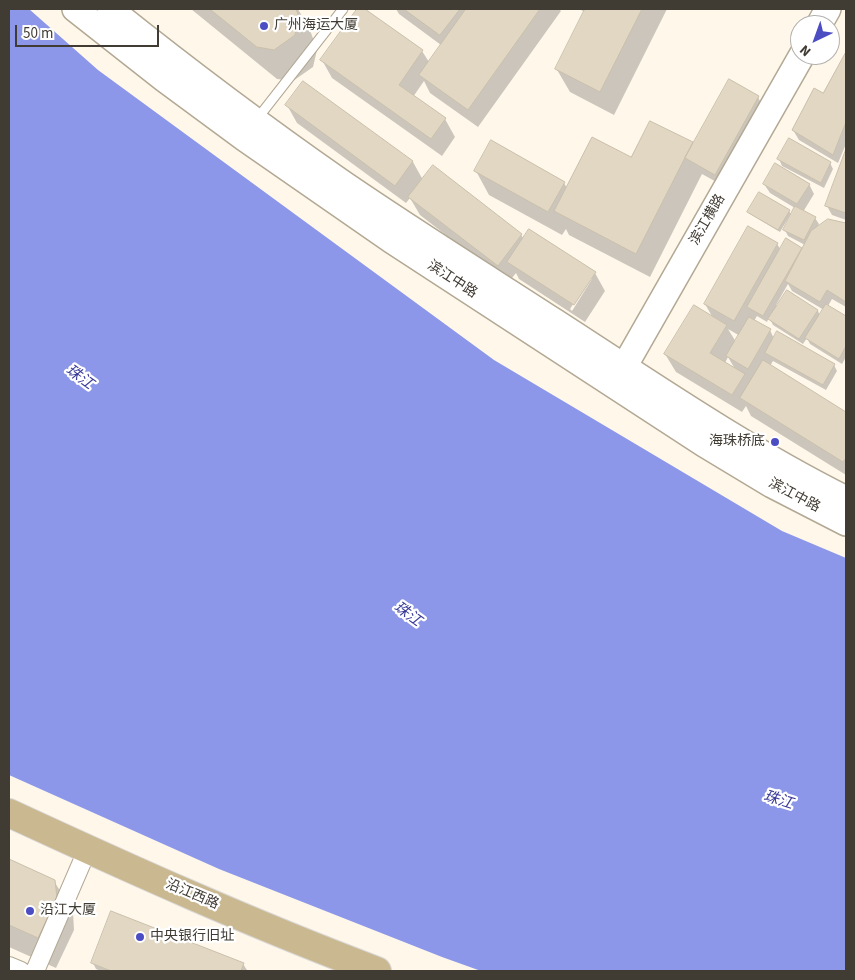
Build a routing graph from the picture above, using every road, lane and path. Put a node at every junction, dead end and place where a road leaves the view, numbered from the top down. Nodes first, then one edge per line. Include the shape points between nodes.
1 (76, 9) edge
2 (110, 9) edge
3 (343, 9) edge
4 (796, 65) edge
5 (255, 121) junction
6 (619, 376) junction
7 (846, 499) edge
8 (846, 523) edge
9 (9, 813) edge
10 (9, 830) edge
11 (82, 862) junction
12 (9, 966) edge
13 (21, 971) edge
14 (35, 971) edge
15 (341, 971) edge
16 (377, 971) edge

1 - 6 main road, 滨江中路 via 244,138 391,240
2 - 5 main road, 滨江中路
3 - 5 lane
4 - 6 main road, 滨江横路
5 - 6 main road, 滨江中路
6 - 7 main road, 滨江中路
6 - 8 main road, 滨江中路 via 704,444 772,485
9 - 16 main road, 沿江西路 via 254,922
10 - 11 main road, 沿江西路
11 - 14 street
11 - 15 main road, 沿江西路
12 - 13 street

